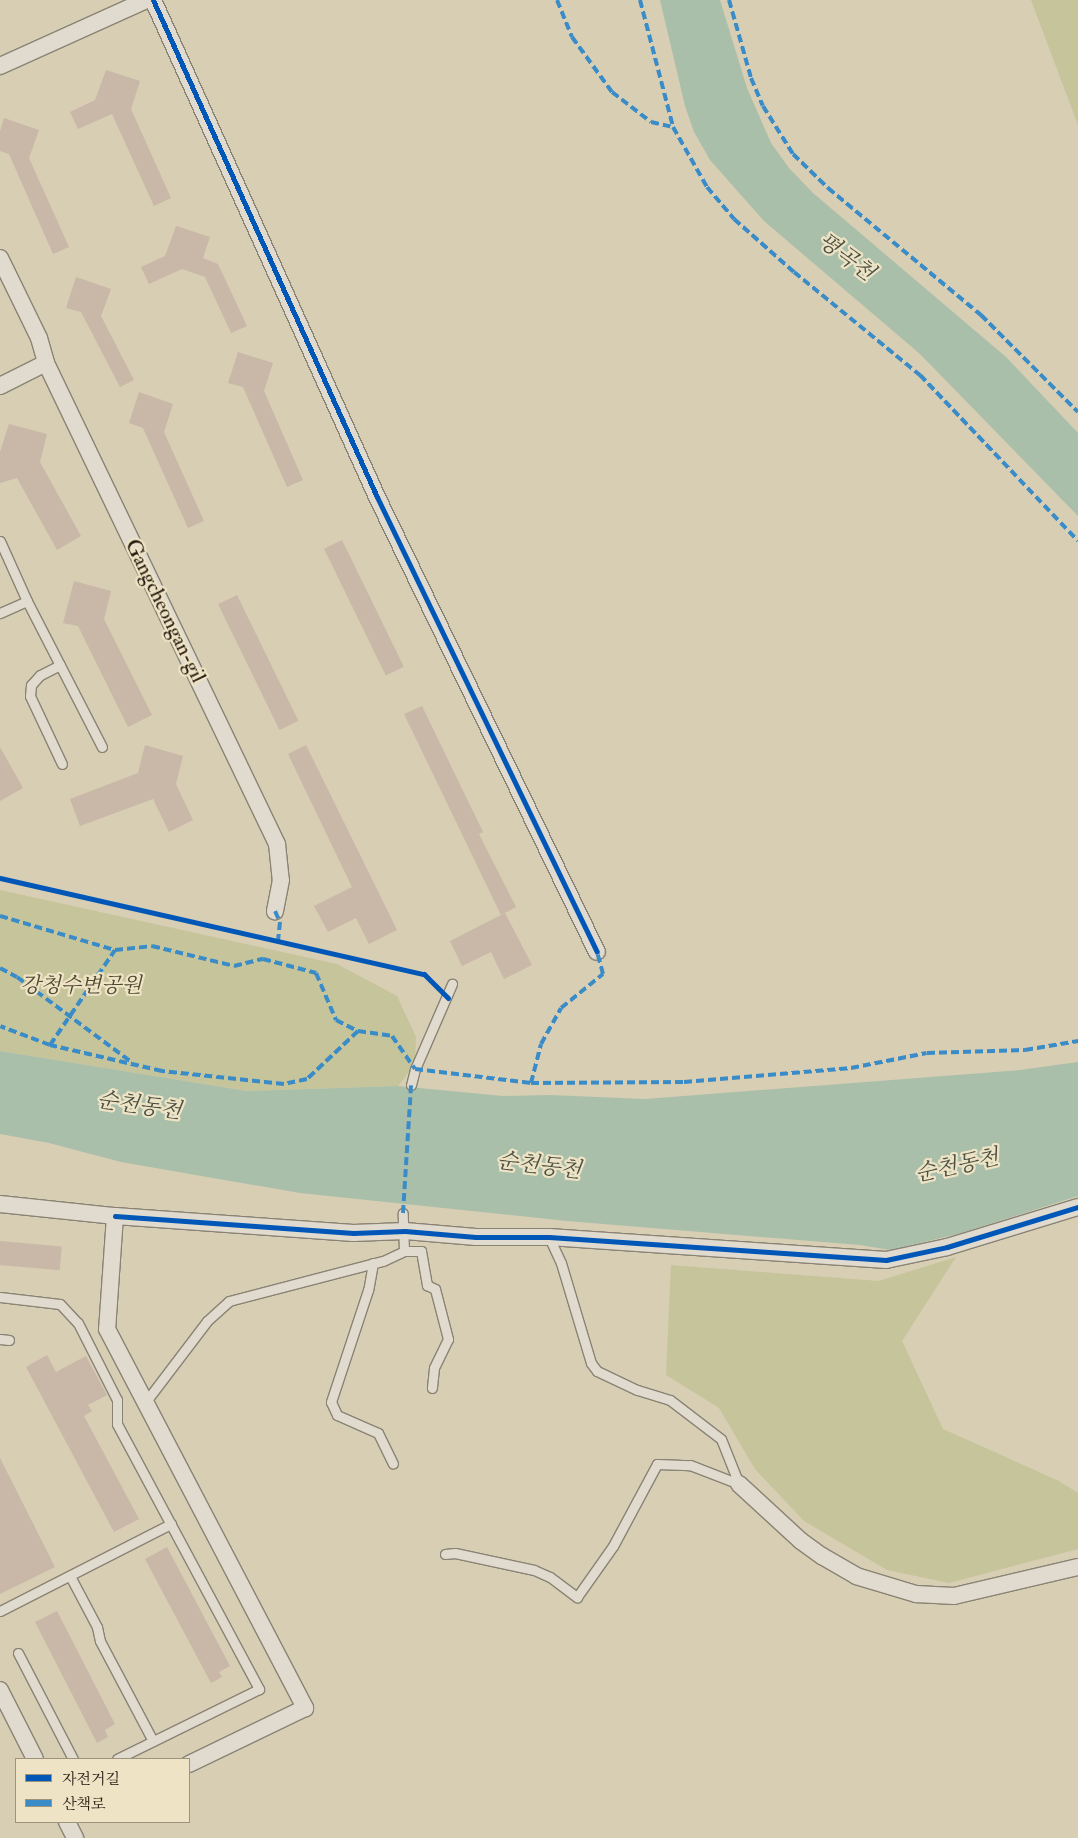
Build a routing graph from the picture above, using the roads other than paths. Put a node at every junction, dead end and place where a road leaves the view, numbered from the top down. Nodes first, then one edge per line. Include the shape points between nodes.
1 (146, 0) edge
2 (154, 0) edge
3 (0, 66) edge
4 (0, 258) edge
5 (46, 363) junction
6 (2, 380) edge
7 (0, 541) edge
8 (27, 600) junction
9 (0, 613) edge
10 (60, 665) junction
11 (102, 747) dead end
12 (62, 764) dead end
13 (275, 911) dead end
14 (597, 952) dead end
15 (452, 984) dead end
16 (411, 1085) dead end
17 (0, 1204) edge
18 (1078, 1207) edge
19 (403, 1213) dead end
20 (115, 1216) junction
21 (405, 1231) junction
22 (549, 1237) junction
23 (404, 1251) junction
24 (373, 1263) junction
25 (0, 1297) edge
26 (432, 1388) dead end
27 (144, 1404) junction
28 (393, 1464) dead end
29 (739, 1484) junction
30 (171, 1524) junction
31 (445, 1554) dead end
32 (1078, 1567) edge
33 (70, 1576) junction
34 (0, 1612) edge
35 (18, 1653) dead end
36 (1, 1696) edge
37 (153, 1741) junction
38 (34, 1758) edge
39 (72, 1758) edge
40 (119, 1758) edge
41 (190, 1764) edge
42 (68, 1823) edge
43 (76, 1838) edge

1 - 3 street
2 - 14 street via 377,497
4 - 5 street, Gangcheongan-gil via 39,338
5 - 6 street
5 - 13 street, Gangcheongan-gil via 276,844 280,880
7 - 8 lane
8 - 9 lane
8 - 10 lane
10 - 11 lane
10 - 12 lane via 40,675 31,685 30,696
15 - 16 lane
17 - 20 street
18 - 22 street via 948,1247 886,1260
19 - 21 lane
20 - 21 street via 353,1233
20 - 27 street via 107,1328
21 - 22 street via 476,1237
21 - 23 lane
22 - 29 lane via 561,1263 591,1363 597,1372 670,1400 721,1439
23 - 24 lane
23 - 26 lane via 422,1251 427,1285 435,1289 448,1339 434,1368
24 - 27 lane via 230,1301 207,1321
24 - 28 lane via 368,1290 331,1402 337,1414 378,1433
25 - 30 lane via 50,1301 69,1310 118,1400 117,1424
27 - 41 street via 305,1708
29 - 31 lane via 690,1465 657,1464 613,1546 577,1597 550,1577 534,1570 456,1553
29 - 32 street via 822,1556 856,1576 916,1594 954,1596
30 - 33 lane
30 - 37 lane via 259,1688
33 - 34 lane
33 - 37 lane
35 - 39 lane
36 - 38 street
37 - 40 lane
42 - 43 street

